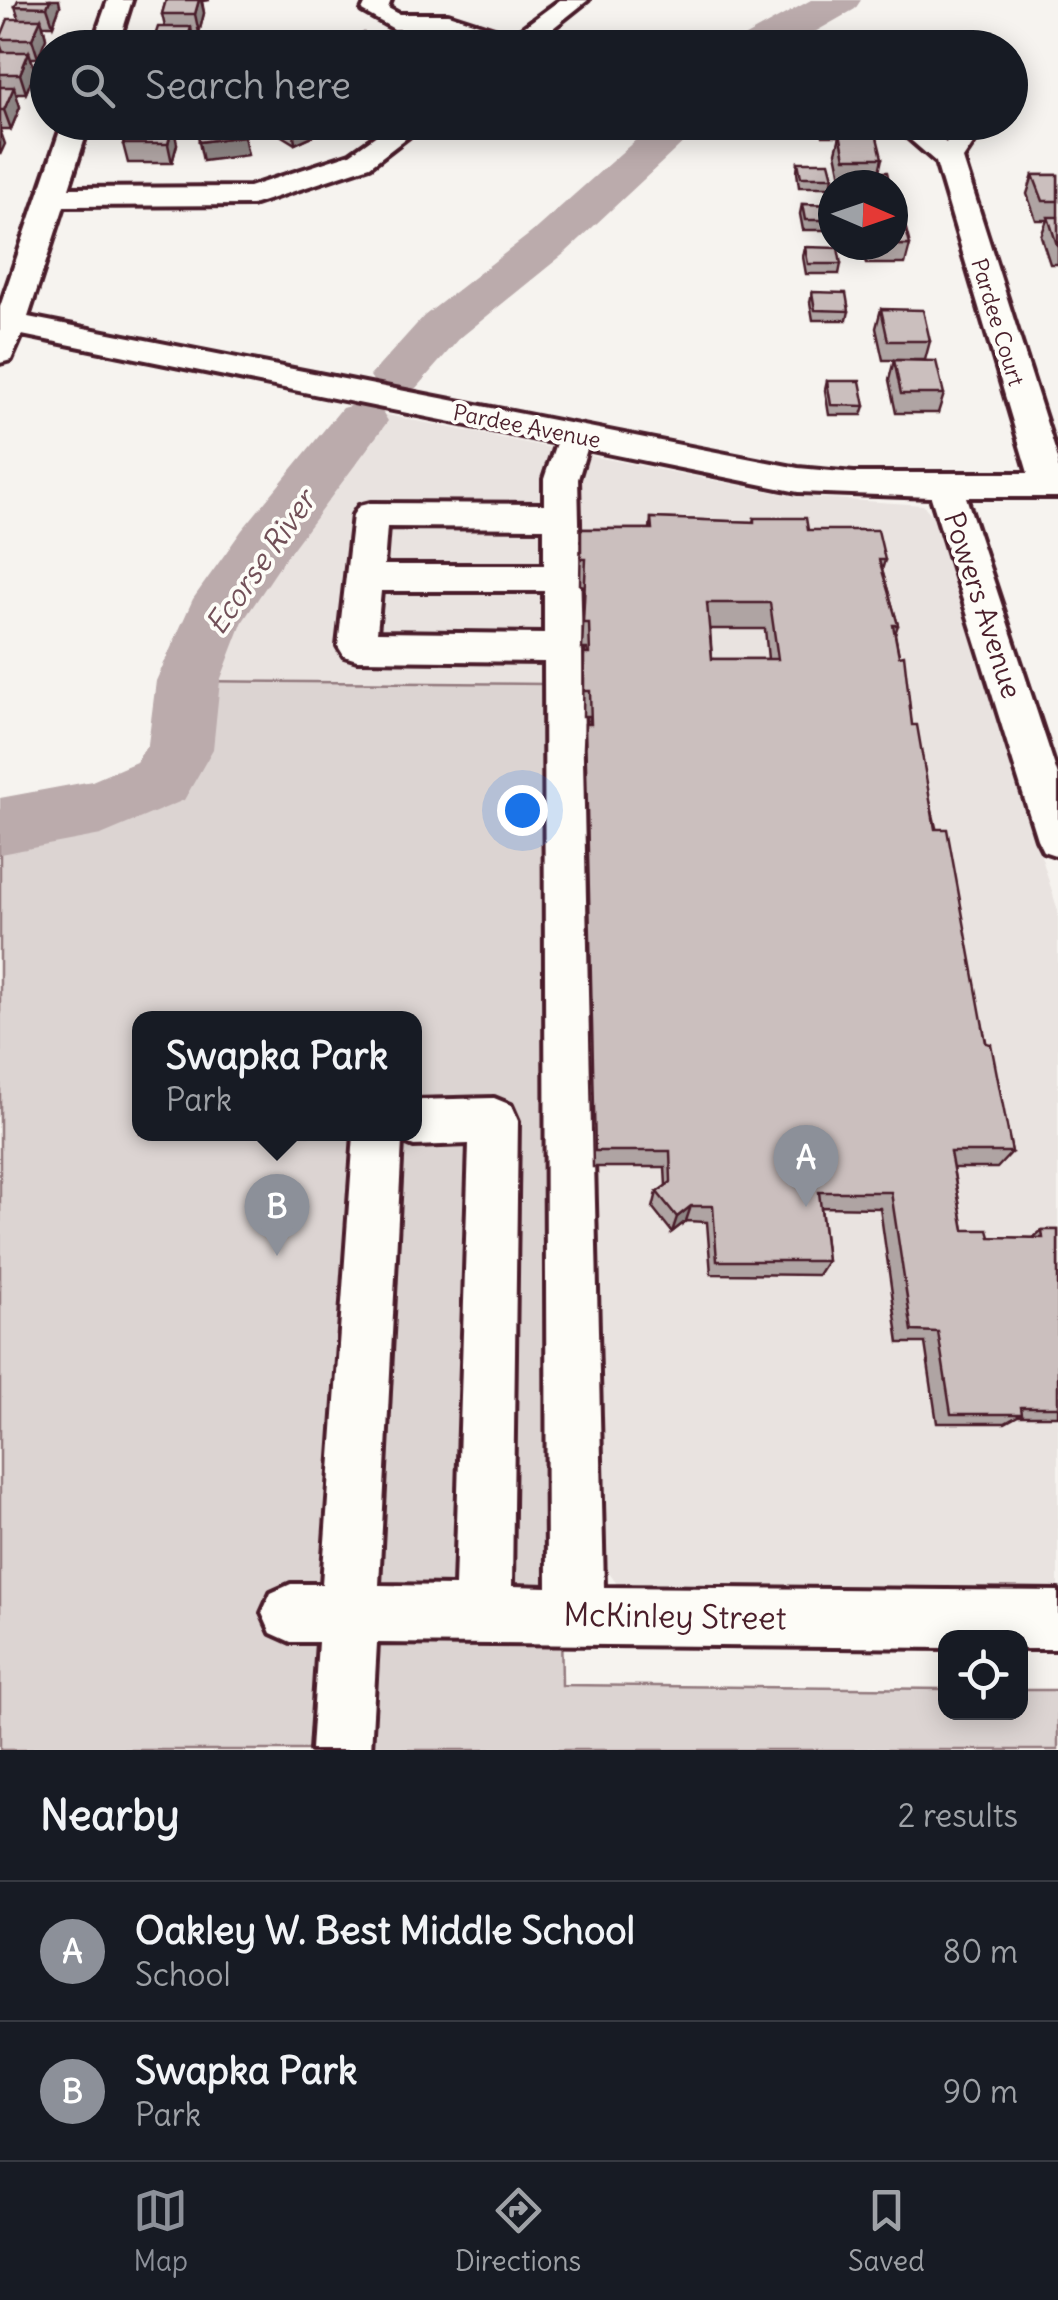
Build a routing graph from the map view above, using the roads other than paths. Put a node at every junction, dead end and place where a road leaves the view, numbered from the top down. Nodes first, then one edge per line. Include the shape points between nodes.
1 (120, 0) edge
2 (379, 0) edge
3 (430, 0) edge
4 (576, 0) edge
5 (448, 22) junction
6 (110, 30) edge
7 (470, 30) edge
8 (535, 30) edge
9 (71, 140) edge
10 (388, 140) edge
11 (925, 140) edge
12 (962, 140) edge
13 (949, 159) junction
14 (52, 196) junction
15 (3, 332) edge
16 (575, 436) junction
17 (945, 485) junction
18 (1053, 485) edge
19 (561, 516) junction
20 (365, 578) junction
21 (562, 578) junction
22 (563, 648) junction
23 (1058, 840) edge
24 (422, 1123) edge
25 (378, 1141) edge
26 (292, 1613) dead end
27 (350, 1613) junction
28 (484, 1614) junction
29 (576, 1615) junction
30 (1058, 1620) edge
31 (341, 1750) edge

1 - 6 street
2 - 5 street via 374,10 384,19
3 - 5 street
4 - 8 street
5 - 7 street
9 - 14 street
10 - 14 street via 360,160 252,196
11 - 13 street
12 - 13 street
13 - 18 street, Pardee Court
14 - 15 street
15 - 16 street, Pardee Avenue
16 - 17 street, Pardee Avenue via 798,480
16 - 19 street via 561,479
17 - 18 street, Pardee Avenue
17 - 23 street, Powers Avenue
19 - 20 street via 372,514
19 - 21 street
20 - 21 street
20 - 22 street via 357,646
21 - 22 street
22 - 29 street
24 - 28 street via 494,1121
25 - 27 street
26 - 27 street, McKinley Street
27 - 28 street, McKinley Street
27 - 31 street
28 - 29 street, McKinley Street
29 - 30 street, McKinley Street

